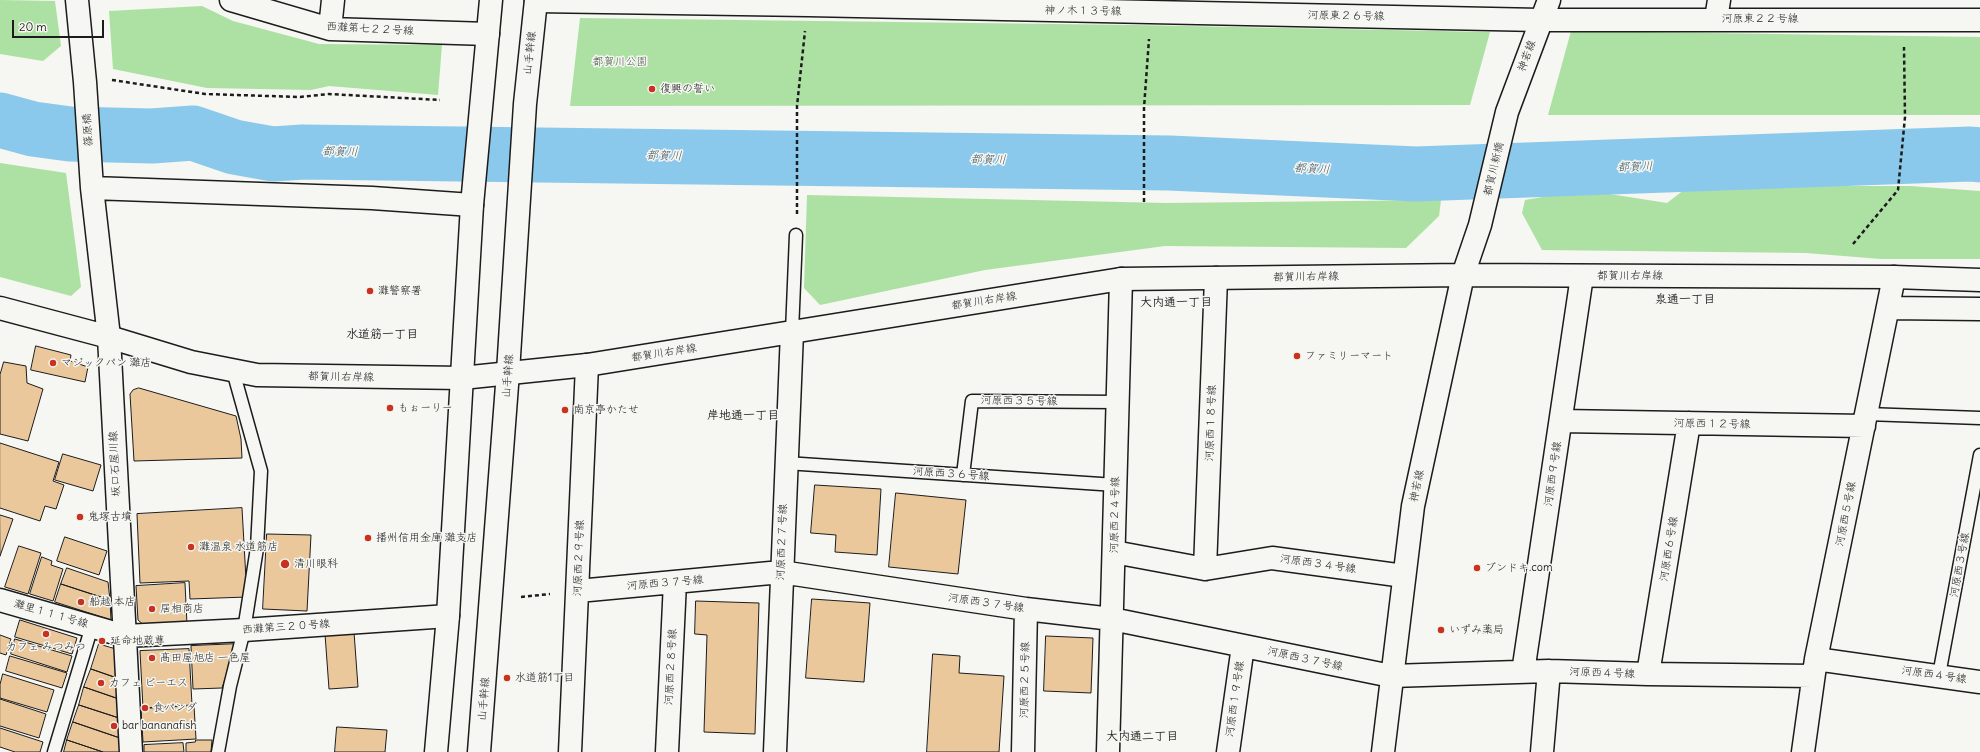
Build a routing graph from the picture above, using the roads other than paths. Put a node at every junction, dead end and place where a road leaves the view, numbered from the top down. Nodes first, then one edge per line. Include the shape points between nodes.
1 (77, 0) edge
2 (232, 0) edge
3 (333, 0) edge
4 (491, 0) edge
5 (1549, 0) edge
6 (536, 1) edge
7 (808, 2) edge
8 (1155, 6) edge
9 (1393, 9) edge
10 (1904, 9) edge
11 (1717, 10) edge
12 (1540, 20) junction
13 (1980, 20) edge
14 (330, 28) junction
15 (488, 34) junction
16 (1507, 112) joint
17 (92, 183) junction
18 (472, 205) junction
19 (1480, 225) joint
20 (796, 234) dead end
21 (1463, 275) junction
22 (1582, 276) junction
23 (1894, 277) junction
24 (1216, 278) junction
25 (1120, 279) junction
26 (1980, 280) edge
27 (0, 308) edge
28 (1888, 308) junction
29 (1980, 309) edge
30 (792, 332) junction
31 (108, 337) junction
32 (587, 365) junction
33 (234, 371) junction
34 (508, 372) junction
35 (462, 378) junction
36 (1118, 402) junction
37 (1980, 418) edge
38 (1865, 420) junction
39 (1561, 421) junction
40 (1689, 423) junction
41 (1980, 455) edge
42 (786, 463) junction
43 (963, 475) junction
44 (1116, 485) junction
45 (1114, 552) junction
46 (1205, 569) junction
47 (781, 572) junction
48 (1404, 576) junction
49 (675, 582) junction
50 (578, 592) junction
51 (0, 600) edge
52 (1026, 609) junction
53 (448, 616) junction
54 (1112, 619) junction
55 (92, 626) junction
56 (244, 630) junction
57 (125, 636) junction
58 (1243, 646) junction
59 (1815, 668) junction
60 (1548, 671) junction
61 (1523, 672) junction
62 (1648, 674) junction
63 (1940, 675) junction
64 (1391, 676) junction
65 (1980, 682) edge
66 (54, 752) edge
67 (131, 752) edge
68 (218, 752) edge
69 (436, 752) edge
70 (479, 752) edge
71 (570, 752) edge
72 (667, 752) edge
73 (775, 752) edge
74 (1023, 752) edge
75 (1108, 752) edge
76 (1228, 752) edge
77 (1383, 752) edge
78 (1542, 752) edge
79 (1803, 752) edge

1 - 17 street, 篠原橋
2 - 14 street, 西灘第七２２号線
3 - 14 street
4 - 15 street
5 - 12 street, 神若線
6 - 7 street, 神ノ木１３号線
6 - 34 street, 山手幹線 via 525,104
7 - 8 street, 神ノ木１３号線
8 - 9 street, 河原東２６号線
9 - 12 street, 河原東２６号線
10 - 11 street, 河原東２２号線
10 - 13 street, 河原東２２号線
11 - 12 street, 河原東２２号線
12 - 16 street, 神若線
14 - 15 street, 西灘第七２２号線
15 - 18 street
16 - 19 street, 都賀川新橋
17 - 18 street
17 - 31 street, 坂口石屋川線
18 - 35 street
19 - 21 street, 神若線
20 - 30 lane
21 - 22 street, 都賀川右岸線
21 - 24 street, 都賀川右岸線
21 - 48 street, 神若線 via 1413,506
22 - 23 street, 都賀川右岸線
22 - 39 street, 河原西９号線
23 - 26 street, 都賀川右岸線
23 - 28 street, 河原西５号線
24 - 25 street, 都賀川右岸線
24 - 46 street, 河原西１８号線
25 - 30 street, 都賀川右岸線
25 - 36 street, 河原西２４号線
27 - 31 street, 都賀川右岸線
28 - 29 street
28 - 38 street, 河原西５号線
30 - 32 street, 都賀川右岸線
30 - 42 street, 河原西２７号線
31 - 33 street, 都賀川右岸線 via 191,362
31 - 57 street, 坂口石屋川線
32 - 34 street, 都賀川右岸線
32 - 50 street, 河原西２９号線
33 - 35 street, 都賀川右岸線 via 257,375
33 - 56 lane via 261,471 257,548
34 - 35 street, 都賀川右岸線
34 - 70 street, 山手幹線
35 - 53 street
36 - 43 lane, 河原西３５号線 via 972,401
36 - 44 street, 河原西２４号線
37 - 38 lane, 河原西１２号線
38 - 40 street, 河原西１２号線
38 - 59 street, 河原西５号線
39 - 40 street, 河原西１２号線
39 - 61 street, 河原西９号線
40 - 62 street, 河原西６号線
41 - 63 lane, 河原西３号線
42 - 43 lane, 河原西３６号線
42 - 47 street, 河原西２７号線
43 - 44 lane, 河原西３６号線
44 - 45 street, 河原西２４号線
45 - 46 street, 河原西３４号線
45 - 54 street, 河原西２４号線
46 - 48 street, 河原西３４号線 via 1272,558
47 - 49 street, 河原西３７号線
47 - 52 street, 河原西３７号線
47 - 73 street, 河原西２７号線
48 - 64 street, 神若線
49 - 50 street, 河原西３７号線
49 - 72 street, 河原西２８号線
50 - 71 street, 河原西２９号線
51 - 55 street, 灘里１１１号線
52 - 54 street, 河原西３７号線
52 - 74 street, 河原西２５号線
53 - 56 street, 西灘第三２０号線
53 - 69 street
54 - 58 street, 河原西３７号線
54 - 75 street, 河原西２４号線
55 - 57 street, 灘里１１１号線
55 - 66 lane
56 - 57 street, 西灘第三２０号線
56 - 68 lane via 230,686
57 - 67 street, 坂口石屋川線
58 - 64 street, 河原西３７号線
58 - 76 street, 河原西１９号線
59 - 62 street, 河原西４号線
59 - 63 street, 河原西４号線
59 - 79 street, 河原西５号線
60 - 61 street, 河原西４号線
60 - 62 street, 河原西４号線
60 - 78 street
61 - 64 street, 河原西４号線
63 - 65 street, 河原西４号線
64 - 77 street, 神若線

